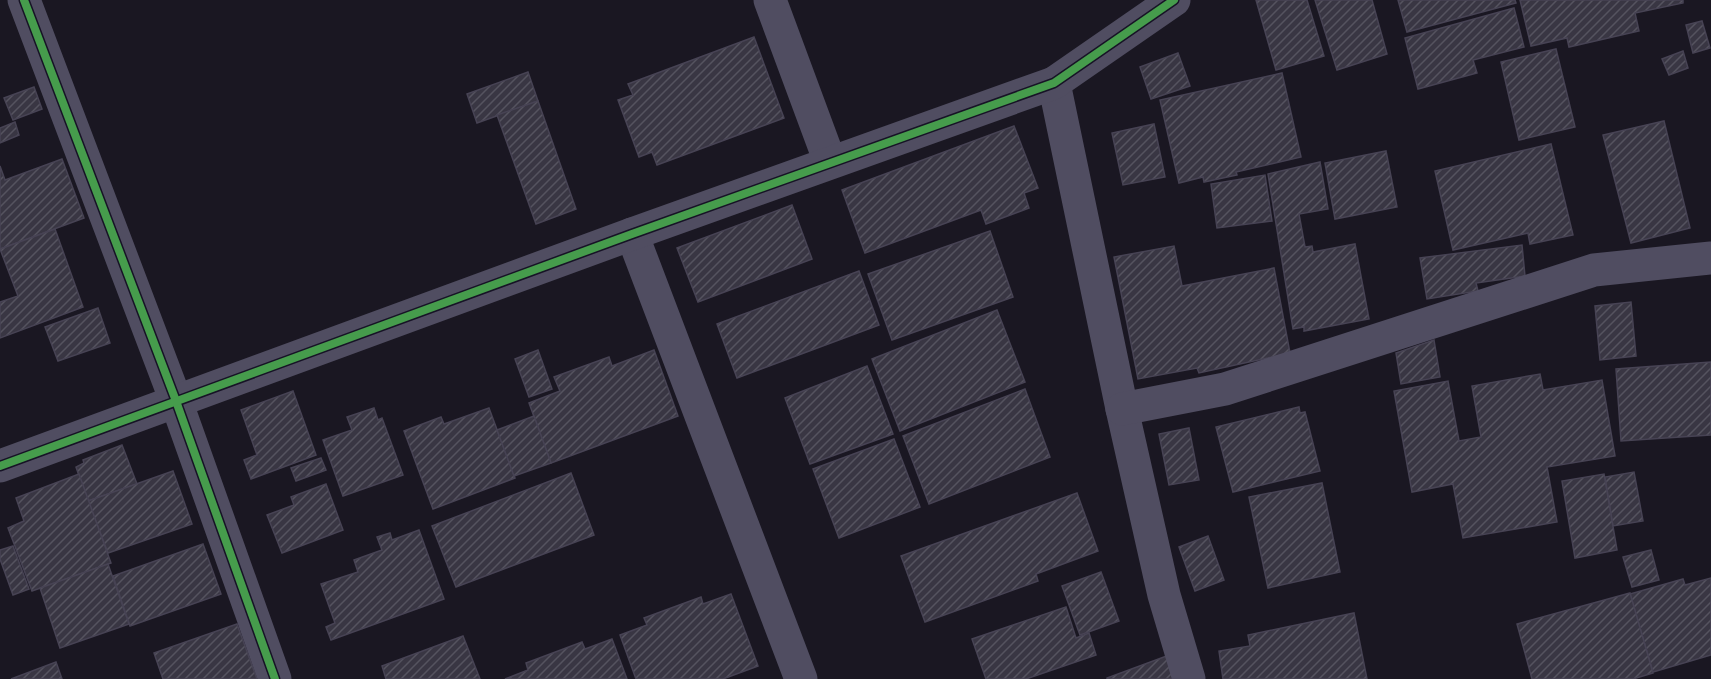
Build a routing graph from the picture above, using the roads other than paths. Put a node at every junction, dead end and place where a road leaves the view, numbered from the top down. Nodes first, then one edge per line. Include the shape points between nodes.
1 (24, 0) edge
2 (770, 0) edge
3 (1174, 0) edge
4 (1054, 83) junction
5 (830, 162) junction
6 (632, 234) junction
7 (1711, 258) edge
8 (176, 401) junction
9 (1122, 409) junction
10 (0, 466) edge
11 (275, 679) edge
12 (801, 679) edge
13 (1189, 679) edge

1 - 8 street
2 - 5 street
3 - 4 street
4 - 5 street
4 - 9 street
5 - 6 street
6 - 8 street
6 - 12 street
7 - 9 street via 1594,270 1225,389
8 - 10 street
8 - 11 street
9 - 13 street via 1164,596

